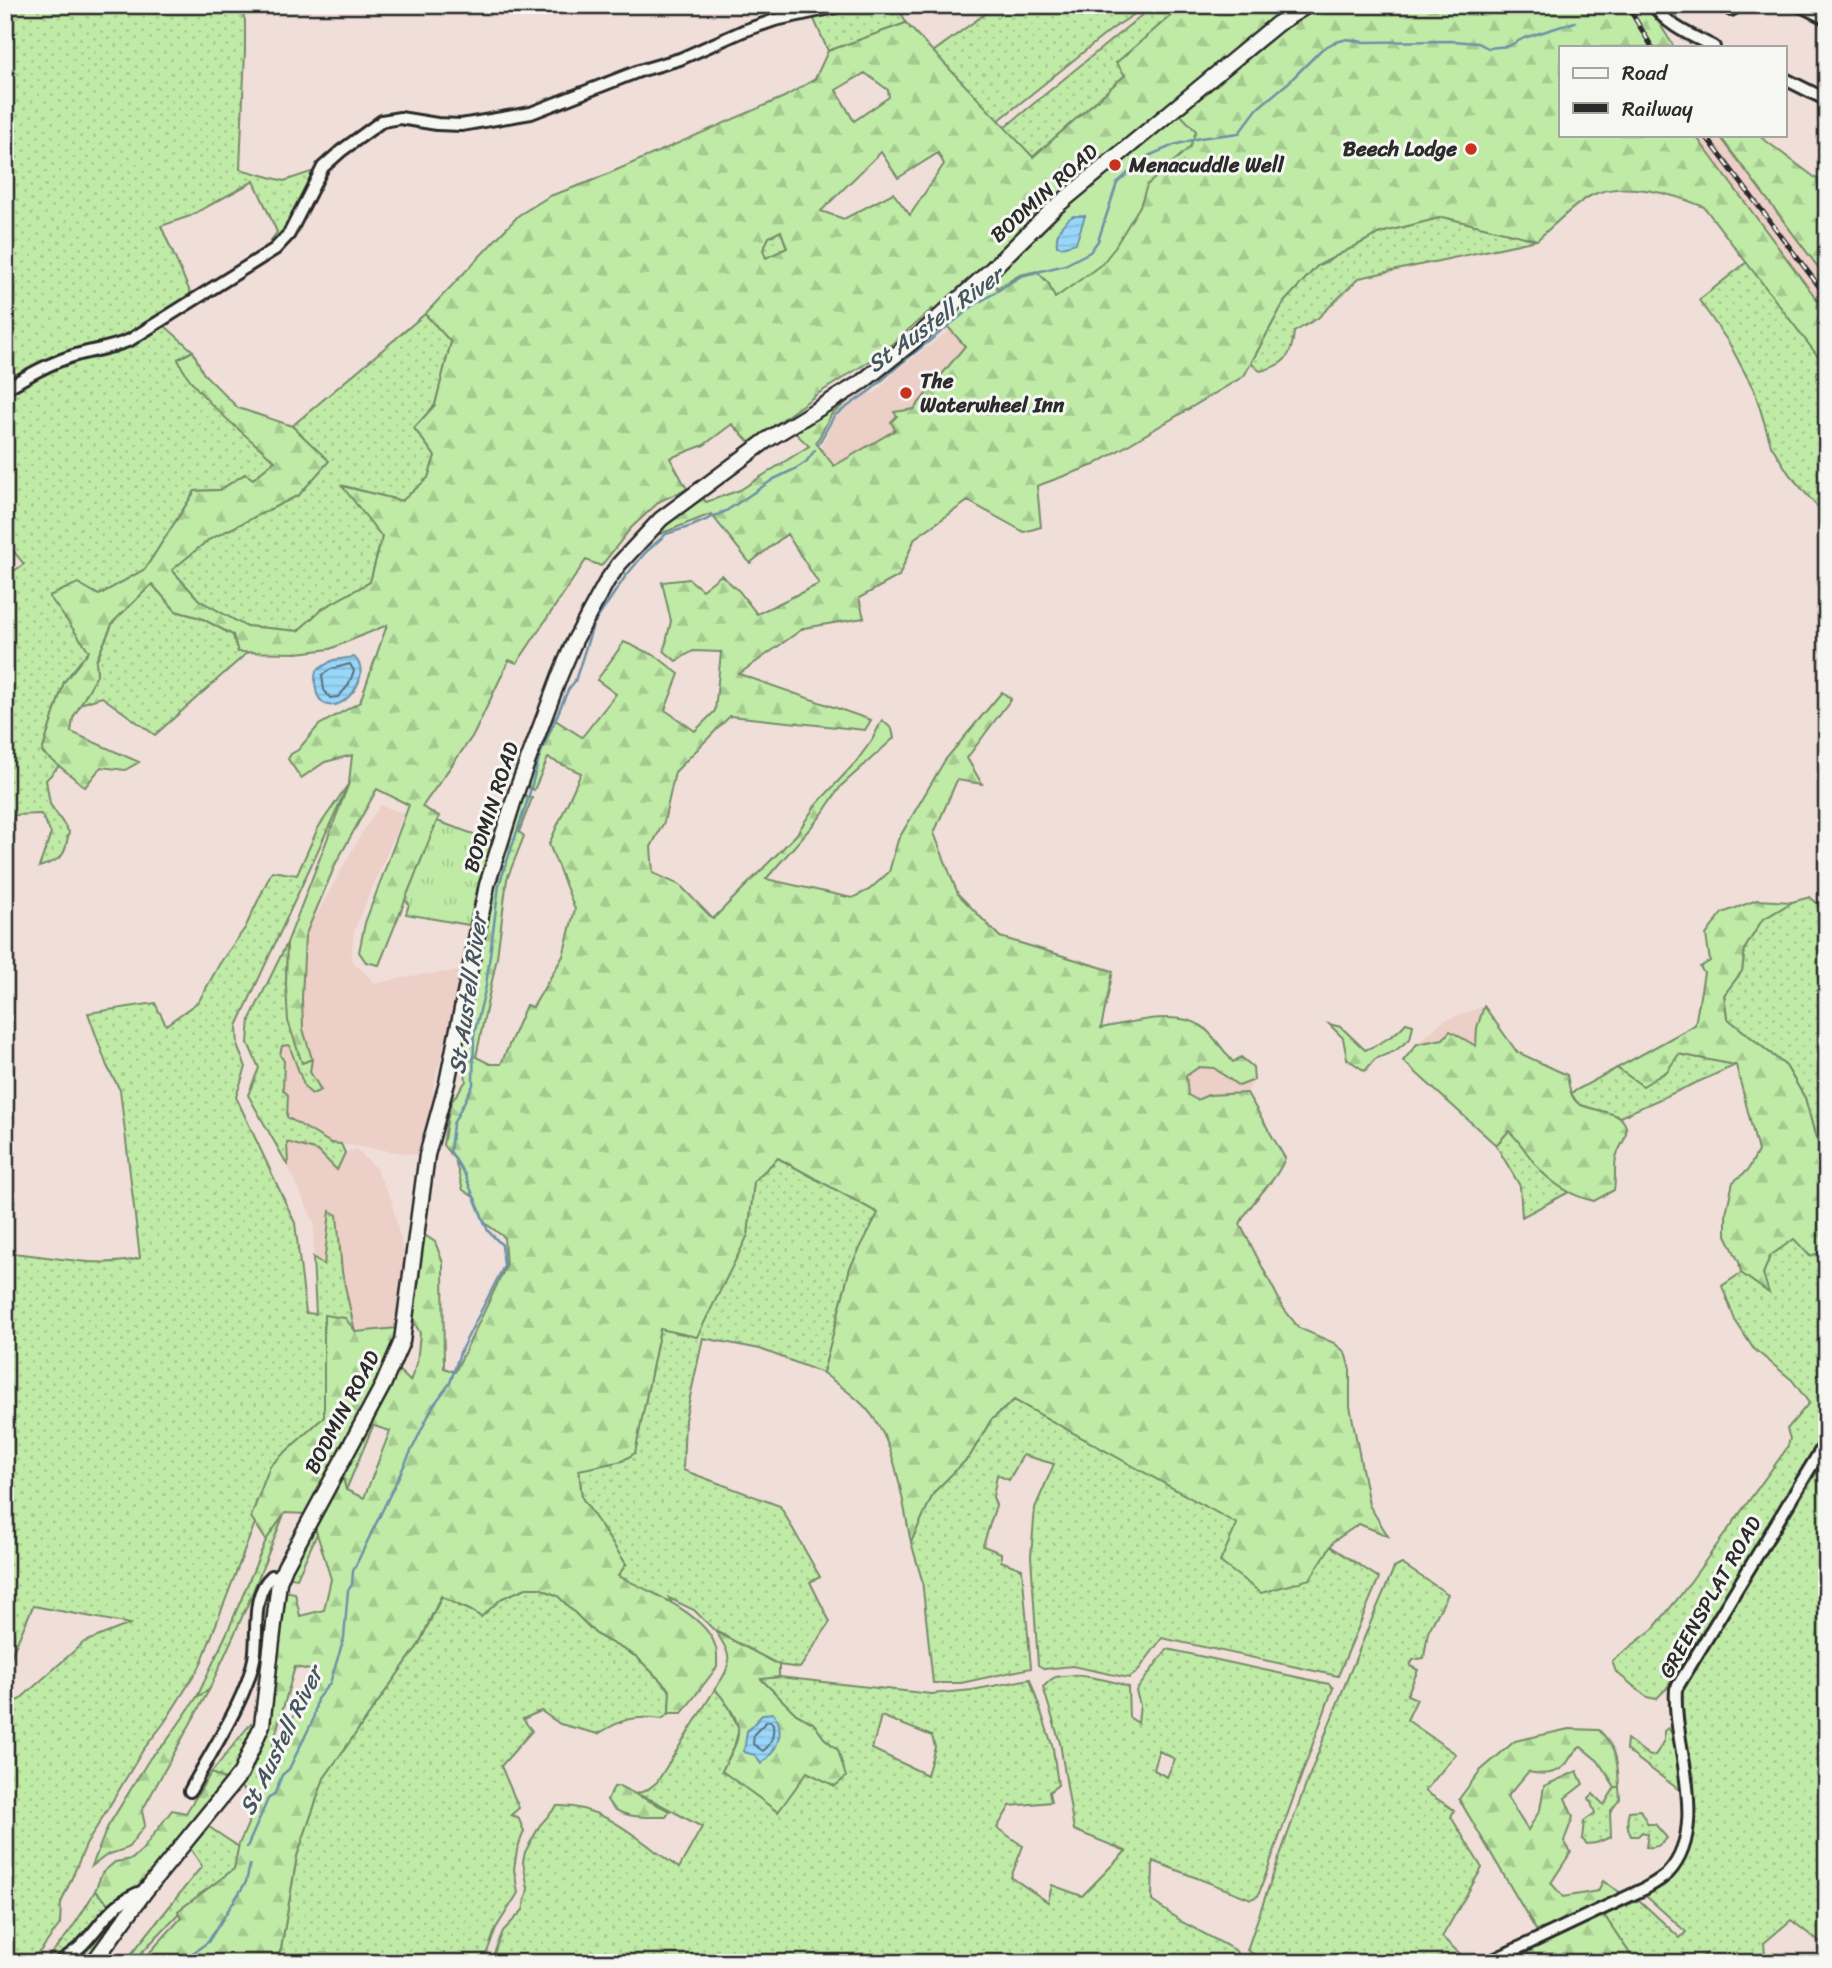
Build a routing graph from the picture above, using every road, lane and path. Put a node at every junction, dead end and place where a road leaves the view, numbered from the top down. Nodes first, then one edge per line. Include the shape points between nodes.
1 (845, 5) edge
2 (1308, 5) edge
3 (1654, 5) edge
4 (1799, 5) edge
5 (1825, 18) edge
6 (1712, 46) edge
7 (1786, 80) edge
8 (1827, 100) edge
9 (5, 389) edge
10 (1827, 1440) edge
11 (281, 1577) junction
12 (190, 1791) dead end
13 (146, 1891) junction
14 (59, 1963) edge
15 (93, 1963) edge
16 (1487, 1963) edge

1 - 9 street via 775,20 530,113 461,125 400,118 382,121 323,167 289,234 275,249 130,340 57,362
2 - 11 main road, BODMIN ROAD via 1277,24 1053,209 912,342 862,382 767,440 661,519 607,581 560,675 487,885 447,1083 427,1155 402,1341
3 - 6 street via 1668,20
4 - 5 street
7 - 8 street
10 - 16 street, GREENSPLAT ROAD via 1676,1689 1674,1710 1688,1816 1685,1840 1668,1874
11 - 12 street via 272,1576 261,1591 249,1675
11 - 13 main road, BODMIN ROAD via 262,1725 249,1757
13 - 14 street via 119,1903
13 - 15 main road, BODMIN ROAD

